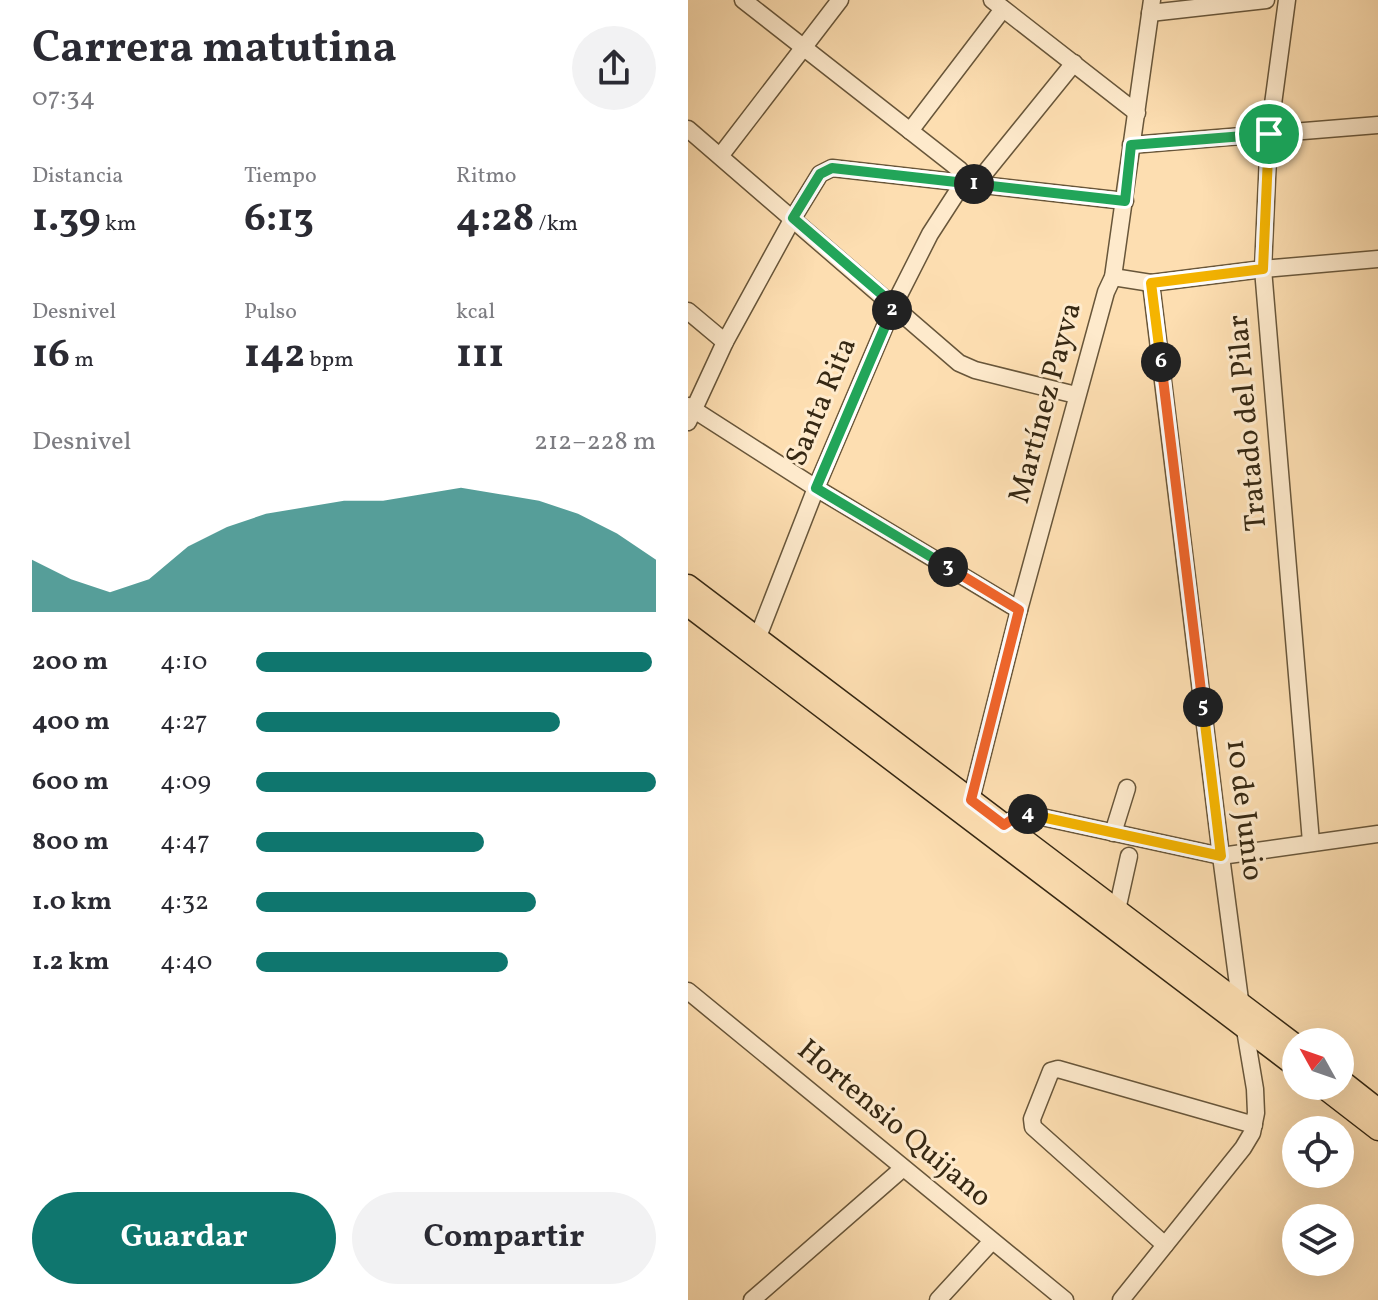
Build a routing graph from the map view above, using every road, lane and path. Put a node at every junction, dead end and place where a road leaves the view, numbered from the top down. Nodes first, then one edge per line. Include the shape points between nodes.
1 (743, 0) edge
2 (840, 0) edge
3 (1266, 0) edge
4 (1287, 0) edge
5 (997, 4) edge
6 (1151, 6) edge
7 (804, 48) junction
8 (1074, 63) junction
9 (1137, 113) junction
10 (1378, 125) edge
11 (688, 129) edge
12 (910, 131) junction
13 (1269, 134) junction
14 (1131, 145) junction
15 (721, 155) junction
16 (970, 184) junction
17 (1125, 201) junction
18 (793, 218) junction
19 (1378, 259) edge
20 (1263, 269) junction
21 (1113, 277) junction
22 (1151, 283) junction
23 (894, 305) junction
24 (688, 311) edge
25 (725, 342) junction
26 (1076, 395) junction
27 (690, 413) edge
28 (816, 488) junction
29 (688, 585) edge
30 (688, 606) edge
31 (1019, 610) junction
32 (755, 646) junction
33 (1127, 788) dead end
34 (965, 806) junction
35 (999, 832) junction
36 (1113, 833) junction
37 (1378, 834) edge
38 (1311, 842) junction
39 (1129, 856) dead end
40 (1221, 856) junction
41 (1117, 910) junction
42 (688, 991) edge
43 (1240, 1000) junction
44 (1246, 1028) junction
45 (1282, 1034) edge
46 (1282, 1056) edge
47 (1354, 1090) edge
48 (1339, 1100) edge
49 (1378, 1109) edge
50 (1254, 1125) junction
51 (1378, 1130) edge
52 (902, 1169) junction
53 (992, 1241) junction
54 (1165, 1245) junction
55 (752, 1300) edge
56 (938, 1300) edge
57 (1065, 1300) edge
58 (1121, 1300) edge

1 - 7 street
2 - 7 street
3 - 6 street
4 - 13 street, Tratado del Pilar
5 - 8 street
5 - 12 street
6 - 9 street, Martínez Payva
7 - 12 street
7 - 15 street
8 - 9 street
8 - 16 street, Santa Rita
9 - 14 street, Martínez Payva
10 - 13 street
11 - 15 street
12 - 16 street
13 - 14 street
13 - 20 street, Tratado del Pilar
14 - 17 street, Martínez Payva
15 - 18 street
16 - 17 street
16 - 18 street via 832,168 820,174
16 - 23 street, Santa Rita via 930,234
17 - 21 street, Martínez Payva
18 - 23 street
18 - 25 street
19 - 20 street
20 - 22 street
20 - 38 street, Tratado del Pilar
21 - 22 street
21 - 26 street, Martínez Payva
22 - 40 street, 10 de Junio
23 - 26 street via 959,363
23 - 28 street, Santa Rita
24 - 25 street
25 - 27 street
26 - 31 street, Martínez Payva
27 - 28 street
28 - 31 street
28 - 32 street, Santa Rita
29 - 32 main road
30 - 32 main road
31 - 34 street, Martínez Payva
32 - 34 main road
33 - 36 street
34 - 35 main road
35 - 36 street via 1017,816 1028,814
35 - 41 main road
35 - 44 main road
36 - 40 street
37 - 38 street
38 - 40 street
39 - 41 street
40 - 43 street, 10 de Junio
41 - 43 main road
42 - 52 street, Hortensio Quijano
43 - 44 street, 10 de Junio
43 - 45 main road
44 - 46 main road
44 - 50 street, 10 de Junio
47 - 49 main road
48 - 51 main road
50 - 54 street, 10 de Junio via 1243,1148
50 - 54 street via 1051,1071 1033,1127
52 - 53 street, Hortensio Quijano
52 - 55 street
53 - 56 street
53 - 57 street, Hortensio Quijano
54 - 58 street, 10 de Junio

